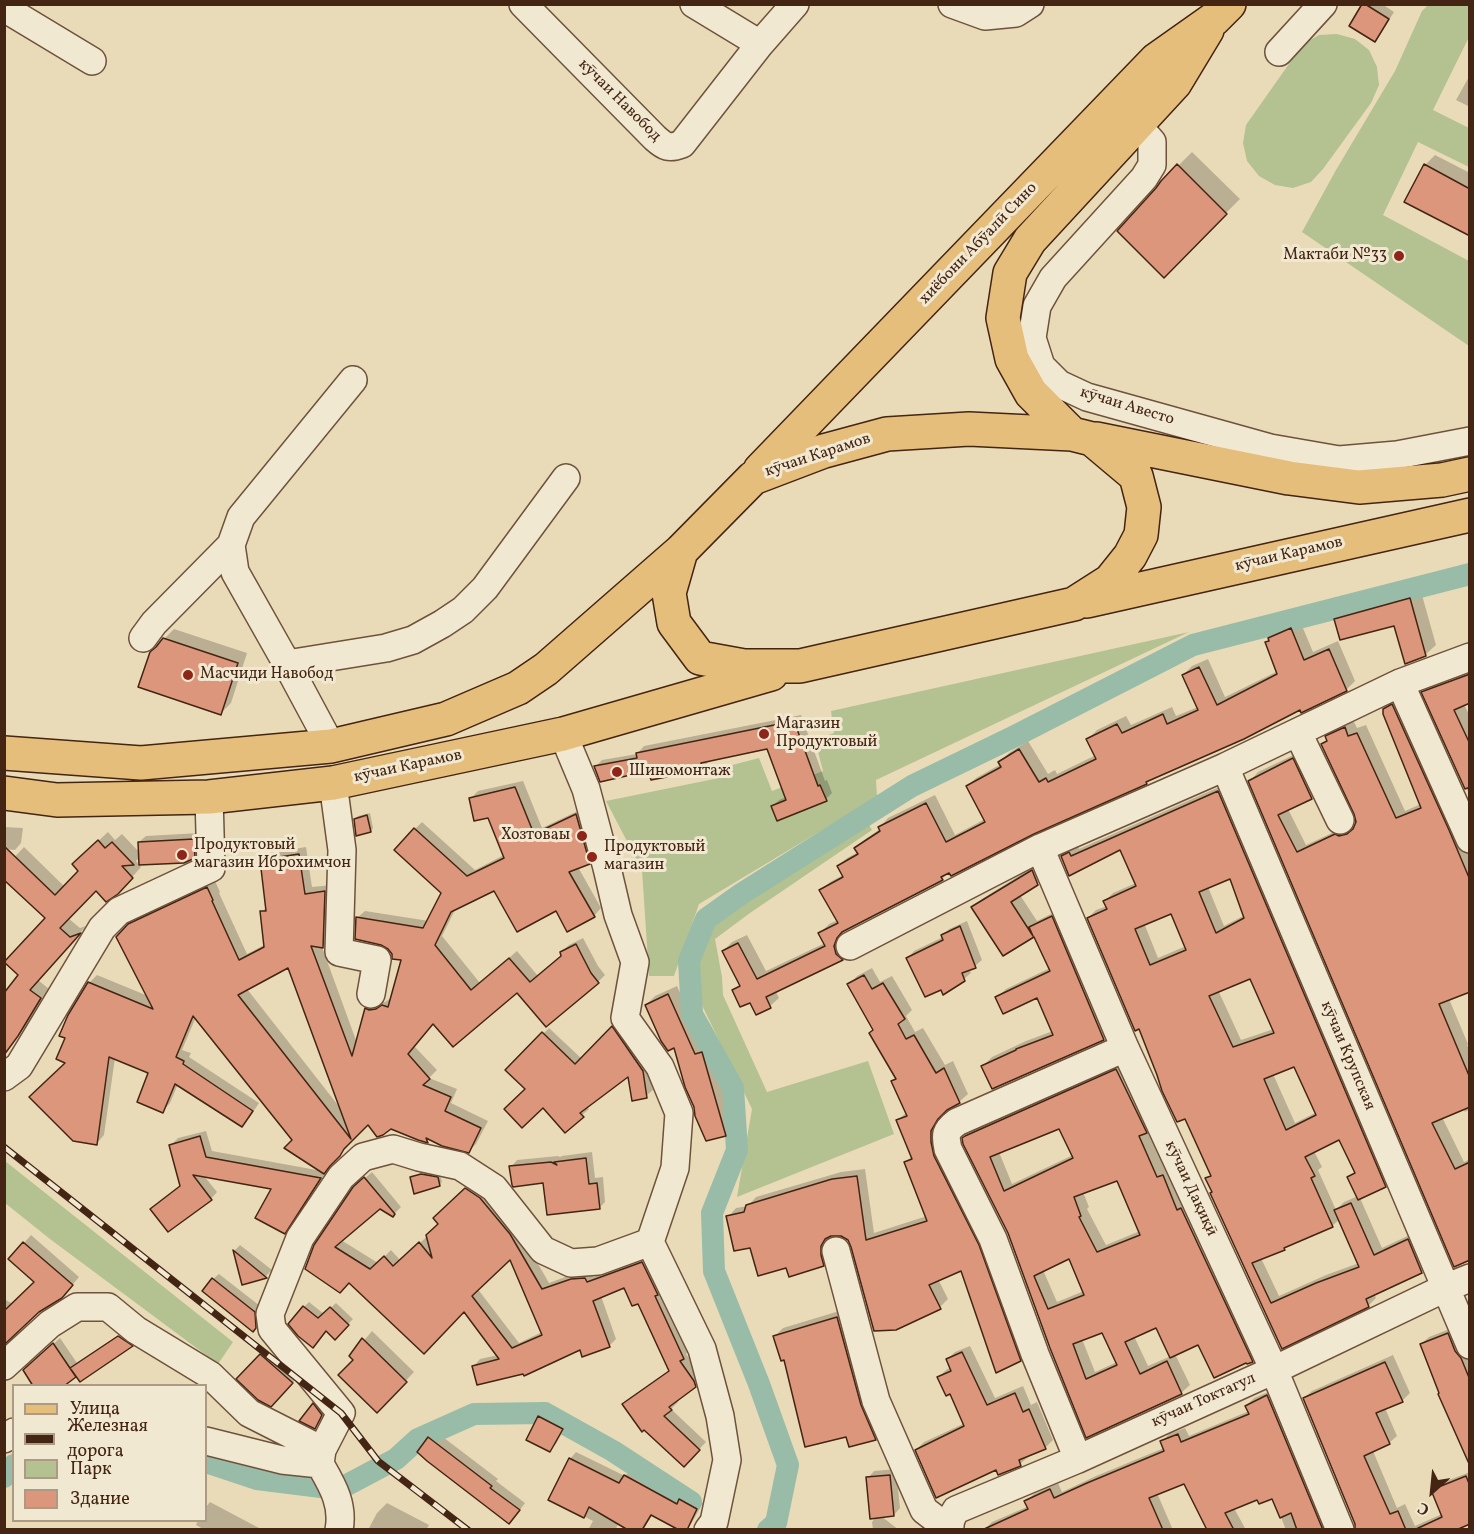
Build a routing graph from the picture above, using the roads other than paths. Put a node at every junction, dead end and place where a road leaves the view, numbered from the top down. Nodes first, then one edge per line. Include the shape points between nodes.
1 (523, 4) edge
2 (694, 4) edge
3 (795, 4) edge
4 (952, 4) edge
5 (1030, 4) edge
6 (1323, 4) edge
7 (4, 8) edge
8 (1221, 12) edge
9 (760, 44) junction
10 (1279, 52) dead end
11 (92, 61) dead end
12 (1137, 125) junction
13 (354, 380) dead end
14 (1082, 436) junction
15 (1470, 441) edge
16 (1470, 474) edge
17 (566, 478) dead end
18 (753, 478) junction
19 (1470, 515) edge
20 (231, 545) junction
21 (681, 551) junction
22 (1074, 604) junction
23 (143, 638) dead end
24 (1470, 657) edge
25 (287, 664) junction
26 (801, 666) junction
27 (1400, 683) junction
28 (1298, 733) junction
29 (563, 734) junction
30 (331, 746) junction
31 (4, 753) edge
32 (1225, 767) junction
33 (333, 783) junction
34 (4, 794) edge
35 (209, 797) junction
36 (1340, 820) dead end
37 (1470, 839) edge
38 (1040, 848) junction
39 (850, 946) dead end
40 (371, 994) dead end
41 (1125, 1048) junction
42 (4, 1077) edge
43 (650, 1242) junction
44 (836, 1251) dead end
45 (1470, 1278) edge
46 (1444, 1288) junction
47 (1470, 1345) edge
48 (4, 1366) edge
49 (1274, 1370) junction
50 (207, 1441) edge
51 (321, 1457) junction
52 (1078, 1459) junction
53 (950, 1528) edge
54 (339, 1530) edge
55 (708, 1530) edge
56 (1340, 1530) edge

1 - 9 street, кӯчаи Навобод via 655,138 673,148 682,144
2 - 9 street
3 - 9 street, кӯчаи Навобод
4 - 5 street via 985,16 1016,13
6 - 10 street
7 - 11 street
8 - 12 main road, хиёбони Абӯалӣ Сино via 1175,83
8 - 18 main road, хиёбони Абӯалӣ Сино via 1156,60
12 - 14 main road, хиёбони Абӯалӣ Сино via 1030,240 1010,273 1003,318 1012,359 1031,393
12 - 15 street, кӯчаи Авесто via 1152,142 1152,165 1053,278 1037,306 1032,338 1041,366 1059,384 1086,398 1270,448 1339,460 1396,456
13 - 20 street via 241,517
14 - 16 main road, кӯчаи Карамов via 1289,478 1359,487
14 - 18 main road, кӯчаи Карамов via 969,429 887,434 824,451
14 - 22 main road, кӯчаи Карамов via 1136,476 1144,507 1141,535 1130,556 1110,581
17 - 25 street via 485,588 442,624 413,640 386,648
18 - 21 main road, кӯчаи Карамов
19 - 22 main road, кӯчаи Карамов
20 - 23 street
20 - 25 street via 235,572
21 - 26 main road, кӯчаи Карамов via 669,593 674,623 700,658 744,666
21 - 30 main road, кӯчаи Карамов via 546,669 518,688 446,719
22 - 26 main road, кӯчаи Карамов
24 - 27 street
25 - 30 street
26 - 29 main road, кӯчаи Карамов
27 - 28 street
27 - 37 street
28 - 32 street
28 - 36 street
29 - 33 main road, кӯчаи Карамов
29 - 43 street via 586,789 618,915 635,962 626,1018 660,1066 679,1113 675,1168
30 - 31 main road, кӯчаи Карамов via 141,764
32 - 38 street
32 - 46 street, кӯчаи Крупская
33 - 35 main road, кӯчаи Карамов
33 - 40 street via 342,850 339,952 377,960
34 - 35 main road, кӯчаи Карамов via 57,800
35 - 42 street via 211,868 118,911 102,928 19,1066
38 - 39 street
38 - 41 street, кӯчаи Дақиқӣ
41 - 49 street, кӯчаи Дақиқӣ
41 - 52 street via 957,1122 945,1138 993,1239
43 - 51 street via 598,1261 571,1263 543,1250 494,1188 460,1166 393,1149 363,1157 341,1178 300,1238 270,1314 272,1329 341,1413
43 - 55 street via 702,1349 720,1416 727,1460 714,1522
44 - 53 street via 876,1401 924,1510
45 - 46 street, кӯчаи Токтагул
46 - 47 street, кӯчаи Крупская
46 - 49 street, кӯчаи Токтагул
48 - 51 street via 50,1324 77,1307 108,1307 136,1330 210,1375 249,1413
49 - 52 street, кӯчаи Токтагул
49 - 56 street, кӯчаи Дақиқӣ
50 - 51 street via 282,1460
51 - 54 street via 341,1508
52 - 53 street, кӯчаи Токтагул via 956,1510

